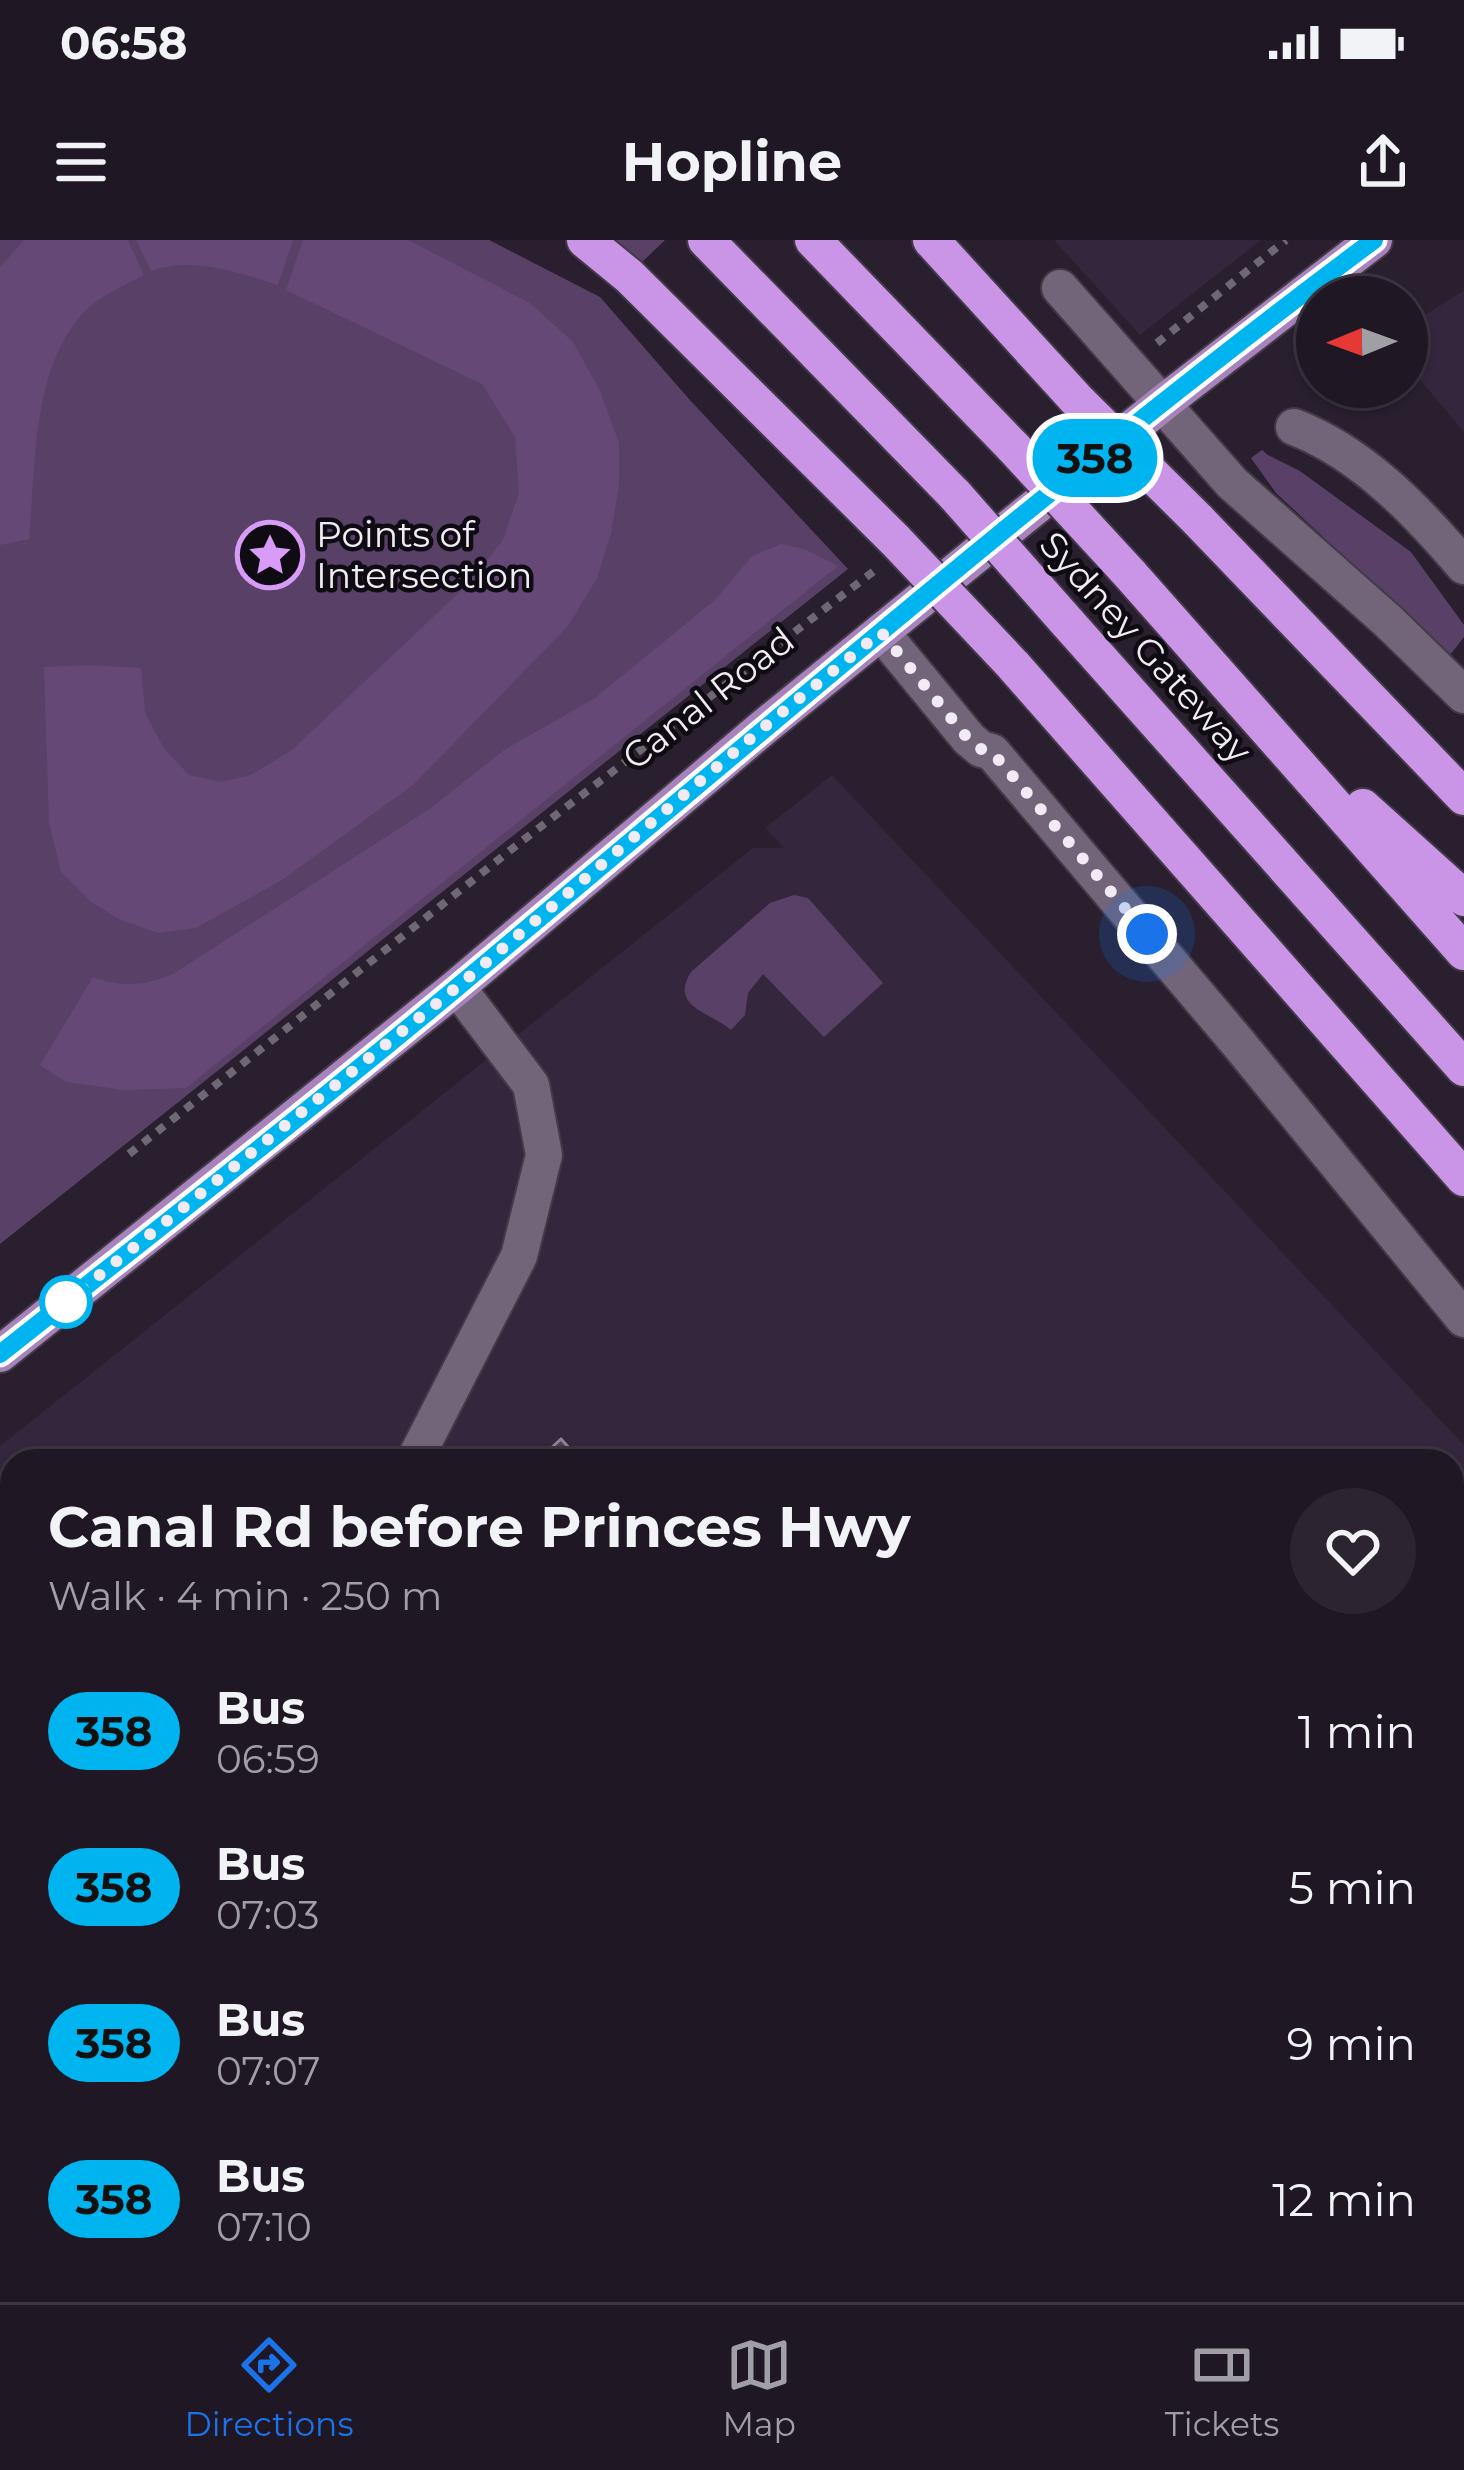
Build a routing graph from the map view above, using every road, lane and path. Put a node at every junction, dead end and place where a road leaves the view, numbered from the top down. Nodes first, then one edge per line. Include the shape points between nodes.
1 (585, 240) edge
2 (706, 240) edge
3 (813, 240) edge
4 (932, 240) edge
5 (1286, 240) edge
6 (1374, 240) edge
7 (1060, 288) dead end
8 (1129, 366) junction
9 (1163, 404) junction
10 (1294, 427) dead end
11 (887, 554) junction
12 (1464, 566) edge
13 (881, 632) junction
14 (1236, 692) junction
15 (1464, 695) edge
16 (1464, 797) edge
17 (1464, 898) edge
18 (1464, 952) edge
19 (457, 987) junction
20 (1464, 1068) edge
21 (129, 1154) dead end
22 (1464, 1178) edge
23 (1464, 1319) edge
24 (0, 1354) edge
25 (420, 1449) edge

1 - 11 highway via 629,276
2 - 20 highway, Sydney Gateway, bridge via 955,495
3 - 14 highway, Sydney Gateway, bridge
4 - 16 highway, bridge
5 - 8 path
6 - 9 main road, Canal Road
7 - 8 lane
8 - 9 lane
9 - 13 main road, Canal Road
9 - 15 lane via 1232,483
10 - 12 lane via 1361,465
11 - 21 path, Canal Road
11 - 22 highway, bridge via 1012,664
13 - 19 main road, Canal Road
13 - 23 lane via 969,740 992,752
14 - 17 highway
14 - 18 highway, Sydney Gateway
19 - 24 main road, Canal Road
19 - 25 lane via 531,1085 544,1155 519,1256

